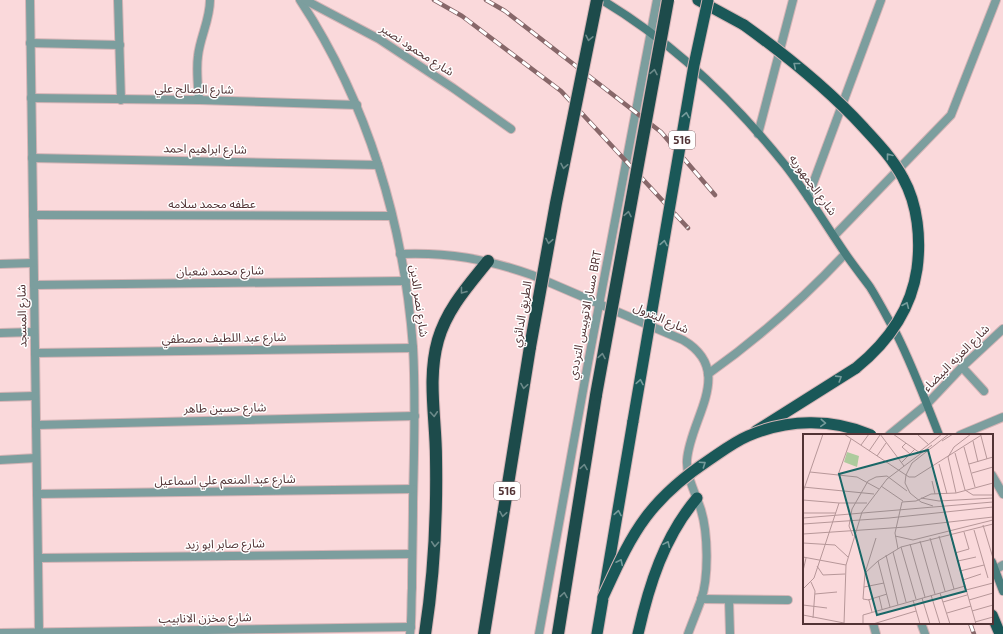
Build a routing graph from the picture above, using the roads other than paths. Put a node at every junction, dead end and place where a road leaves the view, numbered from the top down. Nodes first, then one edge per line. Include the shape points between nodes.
1 (30, 0) edge
2 (118, 0) edge
3 (210, 0) edge
4 (300, 0) edge
5 (305, 0) edge
6 (597, 0) edge
7 (602, 0) edge
8 (657, 0) edge
9 (668, 0) edge
10 (698, 0) edge
11 (708, 0) edge
12 (793, 0) edge
13 (881, 0) edge
14 (996, 0) edge
15 (30, 44) junction
16 (120, 45) junction
17 (31, 98) junction
18 (121, 100) junction
19 (199, 100) junction
20 (357, 105) junction
21 (511, 129) dead end
22 (758, 134) junction
23 (32, 158) junction
24 (378, 165) junction
25 (808, 197) junction
26 (33, 215) junction
27 (392, 216) junction
28 (834, 236) junction
29 (400, 254) junction
30 (846, 254) junction
31 (488, 261) junction
32 (33, 263) junction
33 (0, 264) edge
34 (406, 281) junction
35 (34, 285) junction
36 (1003, 329) edge
37 (34, 332) junction
38 (0, 333) edge
39 (413, 348) junction
40 (35, 353) junction
41 (962, 367) junction
42 (708, 374) junction
43 (984, 391) dead end
44 (36, 396) junction
45 (0, 397) edge
46 (927, 404) junction
47 (415, 416) junction
48 (1003, 417) edge
49 (36, 425) junction
50 (869, 434) edge
51 (890, 434) edge
52 (939, 434) edge
53 (965, 434) edge
54 (747, 436) junction
55 (36, 458) junction
56 (0, 460) edge
57 (993, 477) edge
58 (413, 489) junction
59 (37, 494) junction
60 (1003, 494) edge
61 (697, 498) junction
62 (412, 554) junction
63 (38, 558) junction
64 (1003, 565) edge
65 (994, 566) edge
66 (1003, 592) edge
67 (603, 597) junction
68 (702, 599) junction
69 (729, 600) junction
70 (788, 600) dead end
71 (993, 617) edge
72 (873, 624) edge
73 (921, 624) edge
74 (410, 630) edge
75 (39, 632) junction
76 (146, 632) edge
77 (215, 632) edge
78 (273, 632) edge
79 (3, 633) edge
80 (78, 633) edge
81 (425, 634) edge
82 (484, 634) edge
83 (539, 634) edge
84 (558, 634) edge
85 (597, 634) edge
86 (638, 634) edge
87 (688, 634) edge
88 (730, 634) edge
89 (876, 634) edge
90 (925, 634) edge
91 (1000, 634) edge

1 - 15 street, شارع المسجد
2 - 16 street
3 - 19 street via 198,55
4 - 20 street, شارع نصر الدين via 336,60
5 - 21 street, شارع محمود نصير via 379,39
6 -> 82 highway, الطريق الدائري / 516, bridge via 532,340
7 - 22 main road, شارع الجمهوريه via 662,42 707,80
8 - 83 street, مسار الاتوبيس الترددي BRT
84 -> 9 highway, bridge via 596,395
54 -> 10 highway, bridge via 856,368 884,343 911,295 919,257 919,237 916,217 904,179 881,146 855,118 773,46 744,25
67 -> 11 highway, 516, bridge via 693,72
12 - 22 street
13 - 25 street
14 - 28 street via 952,115
15 - 16 street
15 - 17 street, شارع المسجد
16 - 18 street
17 - 18 street, شارع الصالح علي
17 - 23 street, شارع المسجد
18 - 19 street, شارع الصالح علي
19 - 20 street, شارع الصالح علي
20 - 24 street, شارع نصر الدين
22 - 25 main road, شارع الجمهوريه via 786,166
23 - 24 street, شارع ابراهيم احمد
23 - 26 street, شارع المسجد
24 - 27 street, شارع نصر الدين
25 - 28 main road, شارع الجمهوريه
26 - 27 street, عطفه محمد سلامه
26 - 32 street, شارع المسجد
27 - 29 street, شارع نصر الدين
28 - 30 main road, شارع الجمهوريه
29 - 31 street, شارع البترول via 444,254
29 - 34 street, شارع نصر الدين
30 - 42 street via 764,333
30 - 46 main road, شارع الجمهوريه via 884,311 901,343
31 - 42 street, شارع البترول via 532,275 683,340 702,356
31 -> 81 highway via 452,308 438,339 434,357 432,392 437,504
32 - 33 street
32 - 35 street, شارع المسجد
34 - 35 street, شارع محمد شعبان
34 - 39 street, شارع نصر الدين
35 - 37 street, شارع المسجد
36 - 41 street, شارع العزبه البيضاء
37 - 38 street
37 - 40 street, شارع المسجد
39 - 40 street, شارع عبد اللطيف مصطفي
39 - 47 street, شارع نصر الدين
40 - 44 street, شارع المسجد
41 - 43 street
41 - 46 street, شارع العزبه البيضاء
42 - 61 street, شارع البترول via 708,393 687,461
44 - 45 street
44 - 49 street, شارع المسجد
46 - 51 street, شارع العزبه البيضاء
46 - 52 main road, شارع الجمهوريه
47 - 49 street, شارع حسين طاهر
47 - 58 street, شارع نصر الدين
48 - 53 street
49 - 55 street, شارع المسجد
54 -> 50 highway, bridge via 804,422 843,426
67 -> 54 highway, bridge via 636,532 658,502 685,476
55 - 56 street
55 - 59 street, شارع المسجد
57 - 60 street
58 - 59 street, شارع عبد المنعم علي اسماعيل
58 - 62 street, شارع نصر الدين
59 - 63 street, شارع المسجد
61 - 68 street, شارع البترول via 706,538
86 -> 61 highway via 652,580 662,555 673,531
62 - 63 street, شارع صابر ابو زيد
62 - 74 street, شارع نصر الدين
63 - 75 street, شارع المسجد
64 - 65 street
65 - 66 main road
67 - 85 highway, 516
68 - 69 street
68 - 87 street, شارع البترول
69 - 70 street
69 - 88 street
71 - 91 highway
72 - 89 street
73 - 90 street
74 - 78 street, شارع مخزن الانابيب
75 - 79 street, شارع مخزن الانابيب
75 - 80 street, شارع مخزن الانابيب
76 - 77 street, شارع مخزن الانابيب
76 - 80 street, شارع مخزن الانابيب
77 - 78 street, شارع مخزن الانابيب

